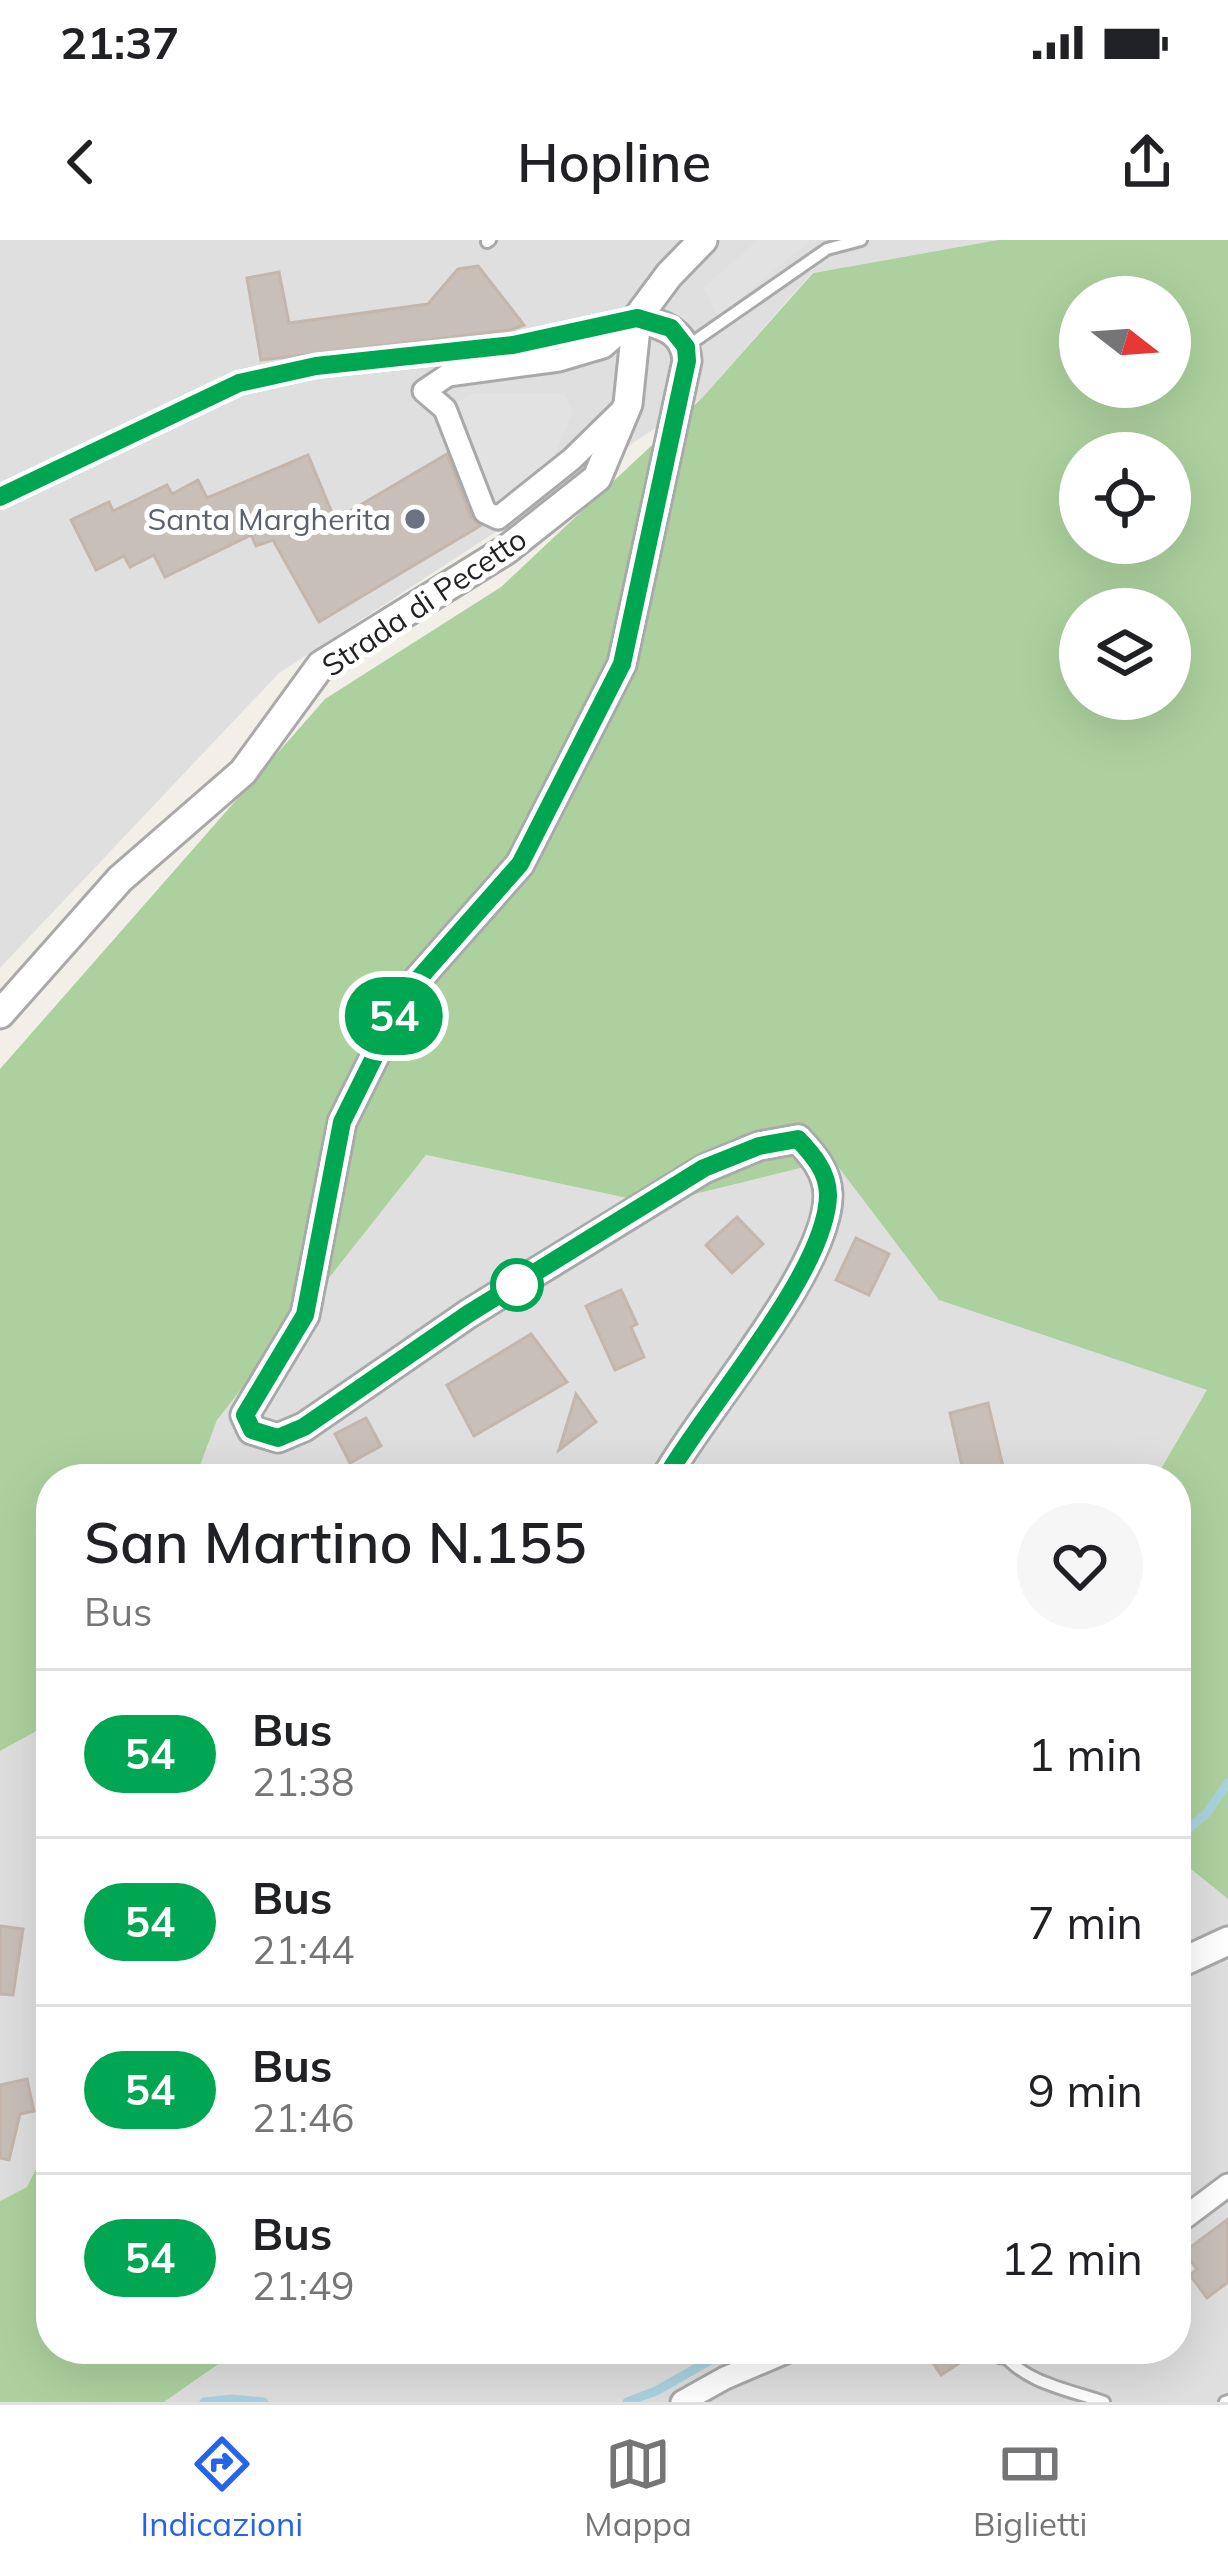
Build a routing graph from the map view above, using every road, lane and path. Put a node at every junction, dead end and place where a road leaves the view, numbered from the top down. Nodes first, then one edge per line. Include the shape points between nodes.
1 (703, 240) edge
2 (861, 240) edge
3 (637, 318) junction
4 (686, 347) junction
5 (628, 404) junction
6 (0, 497) edge
7 (0, 1014) edge
8 (675, 1464) edge
9 (1228, 1941) edge
10 (1191, 1958) edge
11 (1228, 2186) edge
12 (1191, 2213) edge
13 (758, 2364) edge
14 (1013, 2364) edge
15 (682, 2402) edge
16 (1104, 2402) edge

1 - 3 street
2 - 4 lane via 827,249
3 - 4 street via 671,328
3 - 5 street, Strada di Pecetto
3 - 5 street via 603,347 448,375 424,391 445,409 485,512 498,518
3 - 6 street via 513,345 316,366 239,383
4 - 8 street via 622,664 520,864 406,993 342,1122 305,1315 245,1415 252,1430 278,1438 304,1427 704,1168 798,1139 820,1163 828,1192 823,1226 799,1279
5 - 7 street, Strada di Pecetto via 597,478 506,550 321,665 243,772 120,880
9 - 10 street
11 - 12 street
13 - 15 street
14 - 16 lane

